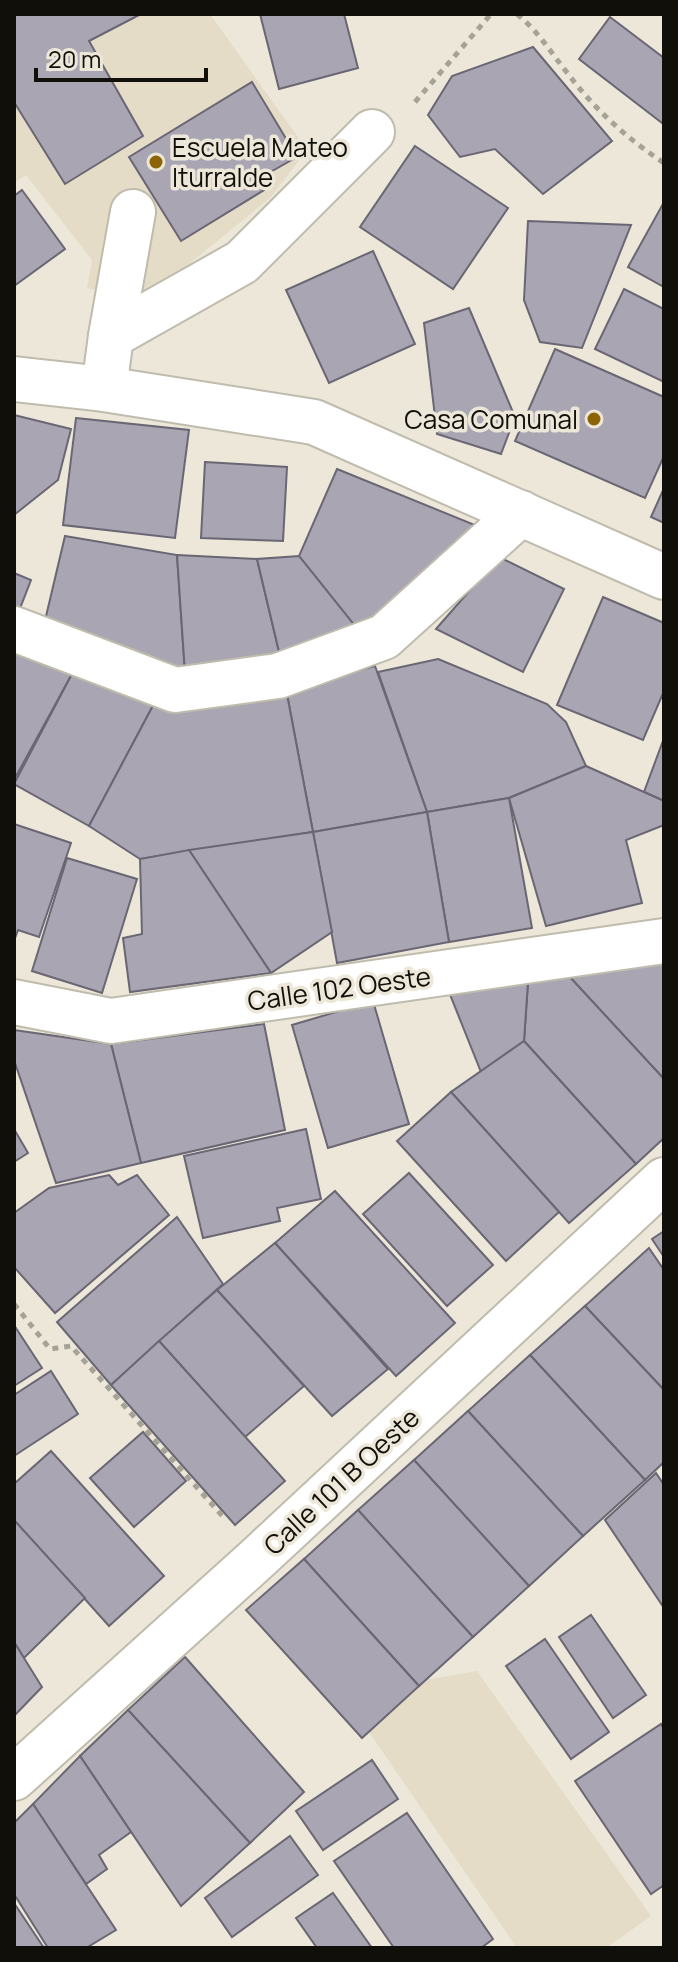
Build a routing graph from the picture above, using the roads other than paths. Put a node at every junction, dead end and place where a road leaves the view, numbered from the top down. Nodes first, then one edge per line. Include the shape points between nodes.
1 (372, 132) road end
2 (133, 212) dead end
3 (111, 336) junction
4 (14, 379) edge
5 (104, 389) junction
6 (521, 513) junction
7 (664, 577) edge
8 (14, 629) edge
9 (664, 941) edge
10 (14, 1002) edge
11 (664, 1180) edge
12 (14, 1778) edge

1 - 3 street via 242,262
2 - 3 street
3 - 5 street
4 - 5 street
5 - 6 street via 314,422
6 - 7 street
6 - 8 street via 384,637 278,676 175,690
9 - 10 street, Calle 102 Oeste via 111,1021
11 - 12 street, Calle 101 B Oeste

